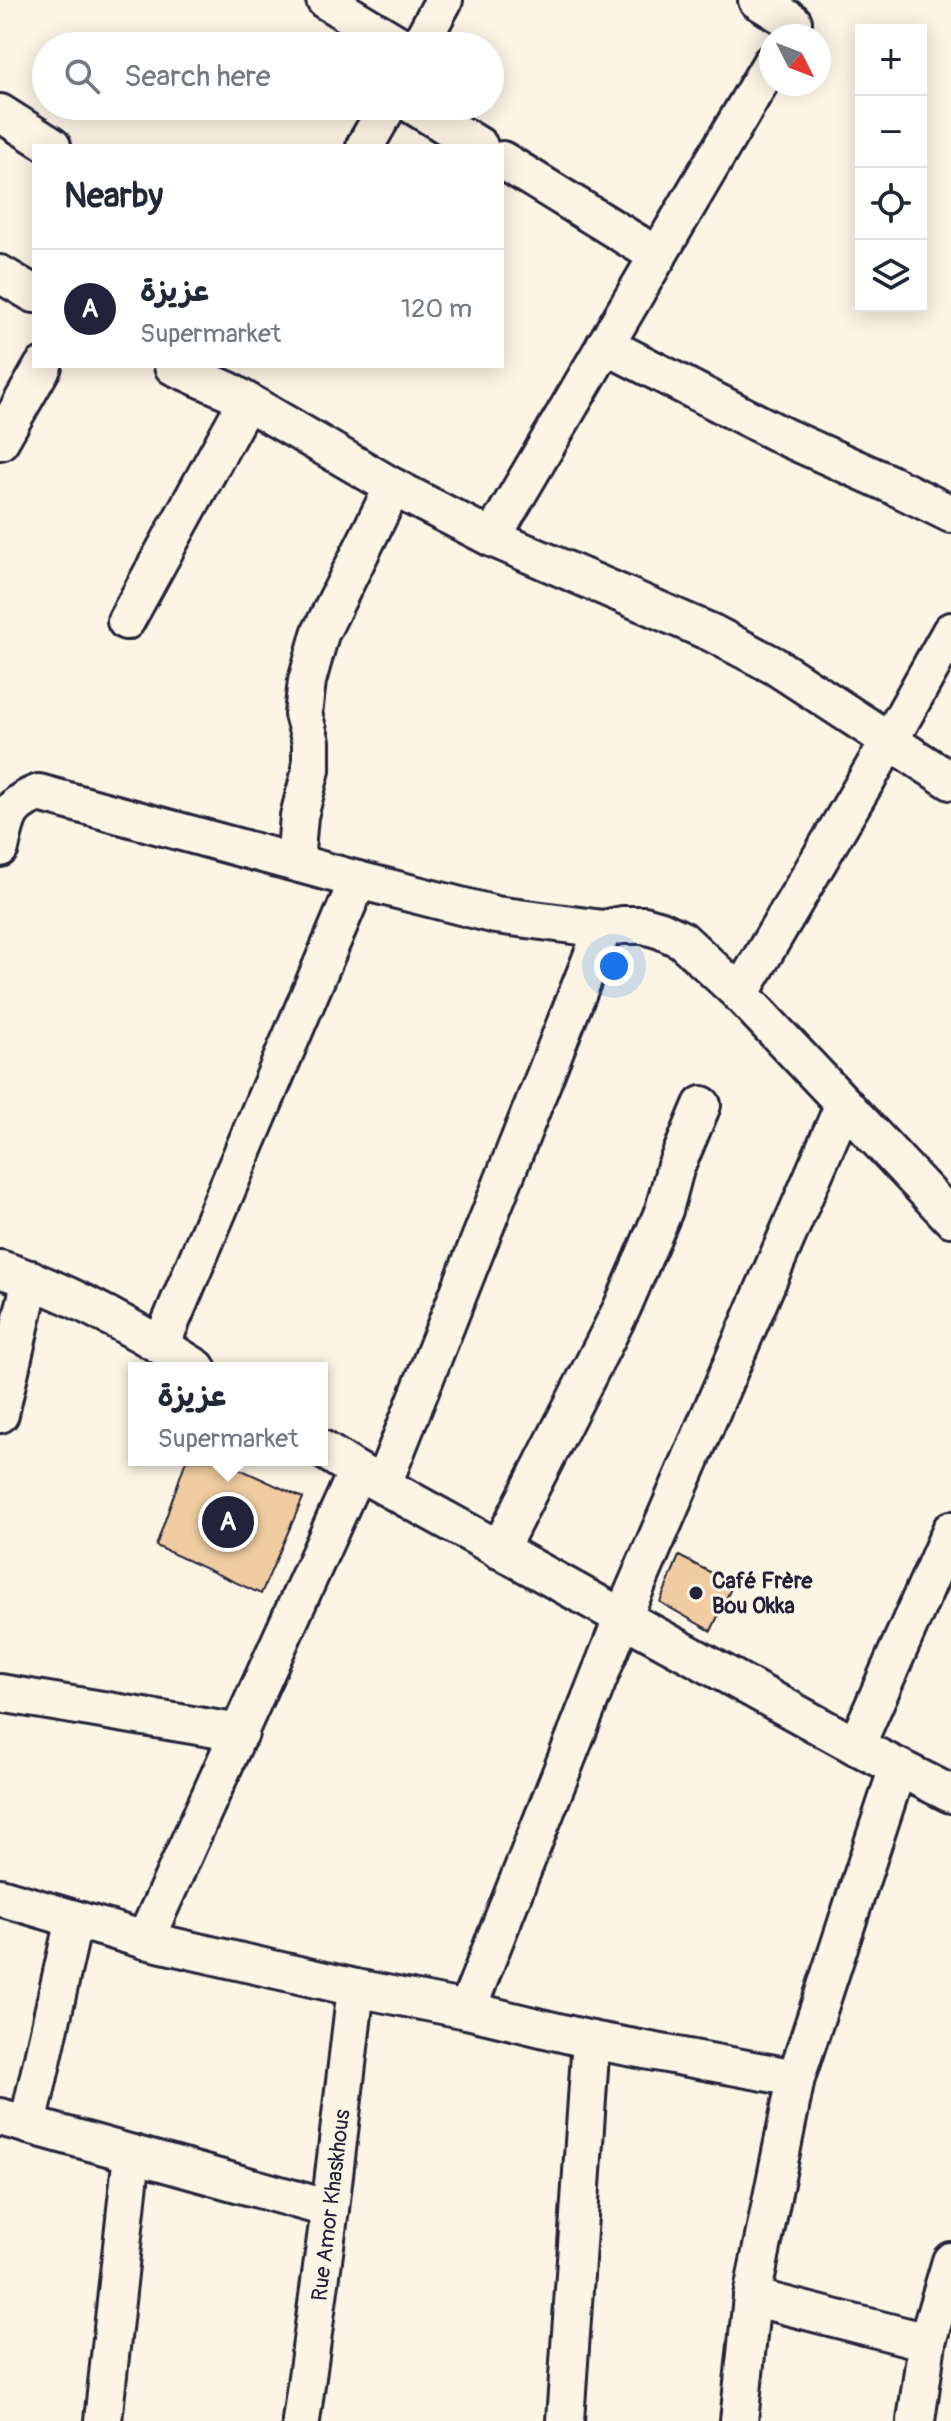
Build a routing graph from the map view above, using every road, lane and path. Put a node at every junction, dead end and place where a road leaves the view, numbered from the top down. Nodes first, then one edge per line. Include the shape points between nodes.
1 (325, 0) edge
2 (444, 0) edge
3 (757, 0) edge
4 (795, 19) edge
5 (378, 32) edge
6 (427, 32) edge
7 (759, 83) edge
8 (0, 113) edge
9 (380, 120) edge
10 (437, 120) edge
11 (49, 144) edge
12 (366, 144) edge
13 (476, 144) edge
14 (504, 161) edge
15 (658, 256) junction
16 (0, 274) edge
17 (32, 293) edge
18 (605, 345) junction
19 (42, 368) edge
20 (180, 368) edge
21 (239, 386) edge
22 (4, 423) edge
23 (393, 487) junction
24 (951, 514) edge
25 (492, 538) junction
26 (126, 621) dead end
27 (951, 631) edge
28 (890, 740) junction
29 (951, 781) edge
30 (0, 848) edge
31 (295, 862) junction
32 (358, 880) junction
33 (603, 929) junction
34 (740, 994) junction
35 (844, 1104) junction
36 (702, 1105) dead end
37 (951, 1218) edge
38 (16, 1274) edge
39 (161, 1345) junction
40 (188, 1362) edge
41 (0, 1414) edge
42 (328, 1452) edge
43 (370, 1477) junction
44 (951, 1530) edge
45 (499, 1550) junction
46 (622, 1619) junction
47 (0, 1693) edge
48 (240, 1733) junction
49 (856, 1746) junction
50 (898, 1767) junction
51 (951, 1794) edge
52 (0, 1897) edge
53 (74, 1919) junction
54 (145, 1940) junction
55 (356, 1988) junction
56 (467, 2010) junction
57 (591, 2040) junction
58 (796, 2078) junction
59 (14, 2121) edge
60 (132, 2154) junction
61 (330, 2209) junction
62 (951, 2261) edge
63 (752, 2297) junction
64 (927, 2342) junction
65 (103, 2421) edge
66 (301, 2421) edge
67 (565, 2421) edge
68 (739, 2421) edge
69 (916, 2421) edge

1 - 5 street
2 - 6 street
3 - 4 street
7 - 15 street
8 - 11 street
9 - 12 street
10 - 13 street
14 - 15 street
15 - 18 street
16 - 17 street
18 - 24 street
18 - 25 street
19 - 22 street
20 - 21 street
21 - 23 street
21 - 26 street
23 - 25 street
23 - 31 street via 320,634 307,681 303,714 311,770
25 - 28 street via 712,633 775,666
27 - 28 street
28 - 29 street
28 - 34 street
30 - 31 street via 7,817 21,799 39,793
31 - 32 street
32 - 33 street via 496,915
32 - 39 street
33 - 34 street via 644,925 661,930 682,940
33 - 43 street
34 - 35 street
35 - 37 street
35 - 46 street
36 - 45 street via 622,1308
38 - 39 street
38 - 41 street
39 - 40 street
42 - 43 street
43 - 45 street
43 - 48 street
44 - 49 street
45 - 46 street
46 - 49 street
46 - 56 street
47 - 48 street
48 - 54 street
49 - 50 street
50 - 51 street
50 - 58 street
52 - 53 street
53 - 54 street
53 - 59 street
54 - 55 street
55 - 56 street
55 - 61 street, Rue Amor Khaskhous
56 - 57 street
57 - 58 street
57 - 67 street
58 - 63 street
59 - 60 street
60 - 61 street
60 - 65 street
61 - 66 street, Rue Amor Khaskhous
62 - 64 street
63 - 64 street
63 - 68 street
64 - 69 street

